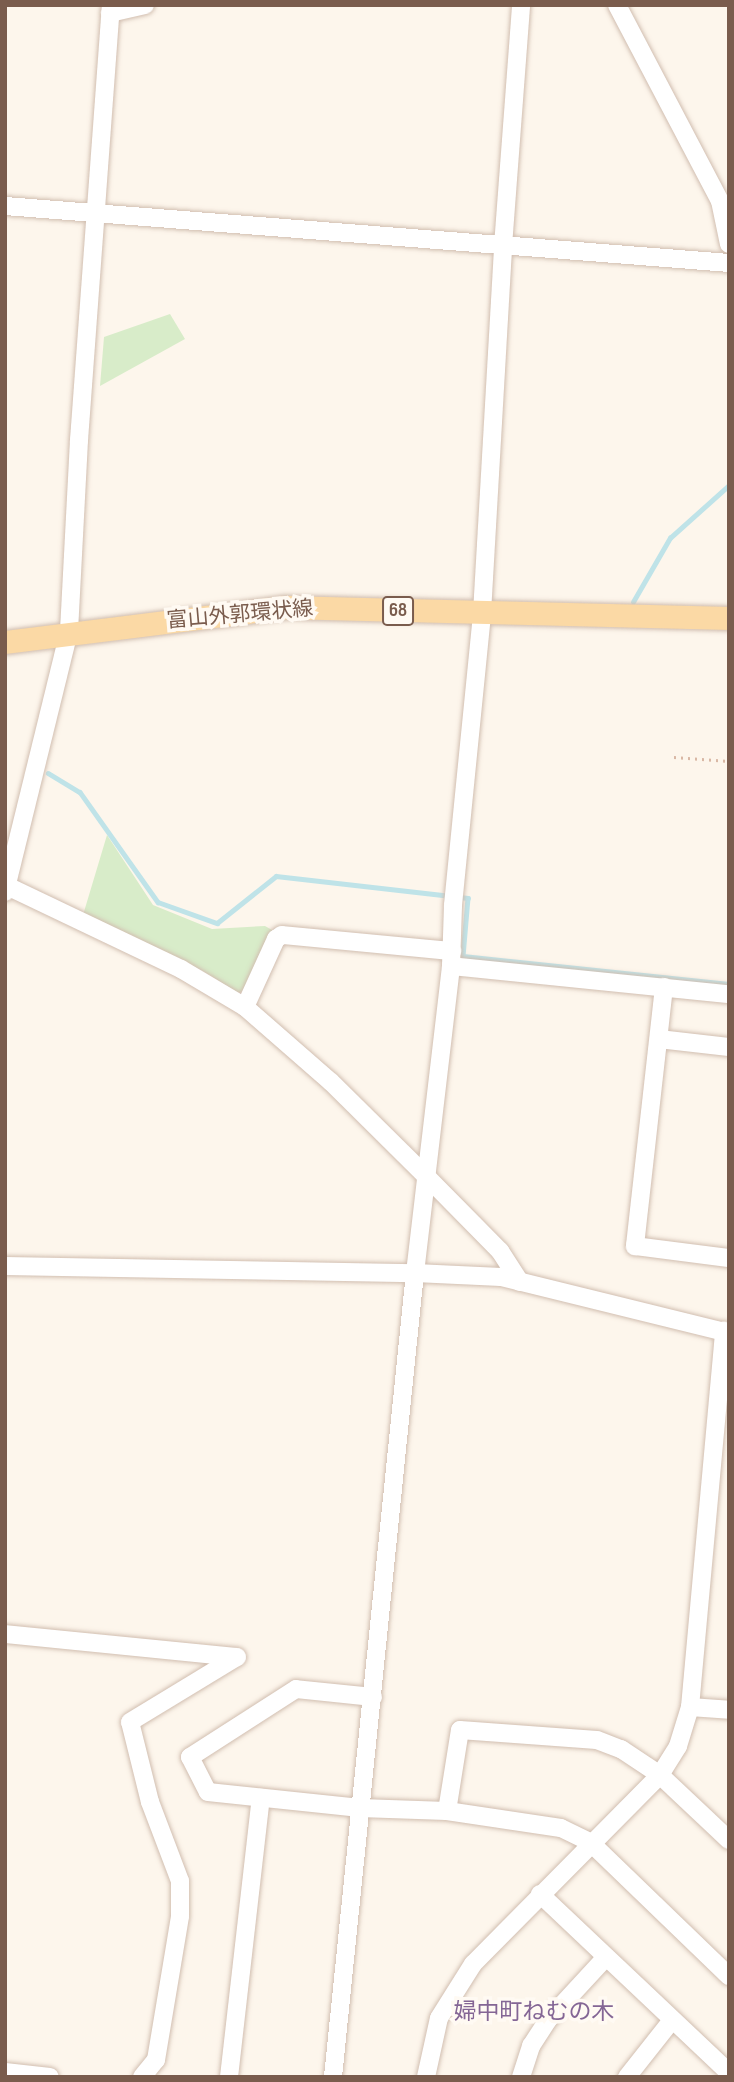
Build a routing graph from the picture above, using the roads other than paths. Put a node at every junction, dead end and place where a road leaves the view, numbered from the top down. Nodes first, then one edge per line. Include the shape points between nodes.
1 (145, 5) edge
2 (521, 5) edge
3 (617, 5) edge
4 (111, 9) edge
5 (5, 206) edge
6 (98, 213) junction
7 (729, 244) edge
8 (503, 246) junction
9 (729, 263) edge
10 (482, 613) junction
11 (729, 618) edge
12 (69, 631) junction
13 (5, 642) edge
14 (6, 888) edge
15 (451, 958) junction
16 (664, 987) junction
17 (729, 994) edge
18 (245, 1007) junction
19 (659, 1039) junction
20 (729, 1047) edge
21 (428, 1178) junction
22 (729, 1258) edge
23 (5, 1266) edge
24 (415, 1273) junction
25 (520, 1282) junction
26 (726, 1332) edge
27 (5, 1634) edge
28 (373, 1697) junction
29 (690, 1707) junction
30 (729, 1710) edge
31 (660, 1775) junction
32 (261, 1798) junction
33 (360, 1808) junction
34 (447, 1811) junction
35 (728, 1839) edge
36 (590, 1842) junction
37 (540, 1894) junction
38 (606, 1957) junction
39 (729, 1976) edge
40 (672, 2020) junction
41 (5, 2073) edge
42 (729, 2073) edge
43 (50, 2077) edge
44 (142, 2077) edge
45 (229, 2077) edge
46 (333, 2077) edge
47 (426, 2077) edge
48 (521, 2077) edge
49 (626, 2077) edge

1 - 4 street
2 - 8 street
3 - 7 street via 720,201
4 - 6 street
5 - 6 street
6 - 8 street
6 - 12 street
8 - 9 street
8 - 10 street
10 - 11 main road, 富山外郭環状線 / 68
10 - 12 main road, 富山外郭環状線 / 68 via 285,607
10 - 15 street
12 - 13 main road, 富山外郭環状線 / 68
12 - 14 street
14 - 18 street via 181,969
15 - 16 street
15 - 18 street via 282,935 276,939
15 - 21 street
16 - 17 street
16 - 19 street
18 - 21 street via 331,1082
19 - 20 street
19 - 22 street via 635,1246
21 - 24 street
21 - 25 street via 500,1251
23 - 24 street
24 - 25 street
24 - 28 street
25 - 26 street
26 - 29 street
27 - 44 street via 237,1657 130,1722 150,1802 180,1881 180,1916 156,2060
28 - 32 street via 296,1689 190,1757 208,1792
28 - 33 street
29 - 30 street
29 - 31 street via 678,1746
31 - 34 street via 621,1749 597,1740 460,1730
31 - 35 street
31 - 36 street
32 - 33 street
32 - 45 street
33 - 34 street
33 - 46 street
34 - 36 street via 537,1822
36 - 37 street
36 - 39 street
37 - 38 street
37 - 47 street via 473,1964 439,2018
38 - 40 street
38 - 48 street via 547,2021 531,2046
40 - 42 street
40 - 49 street
41 - 43 street

